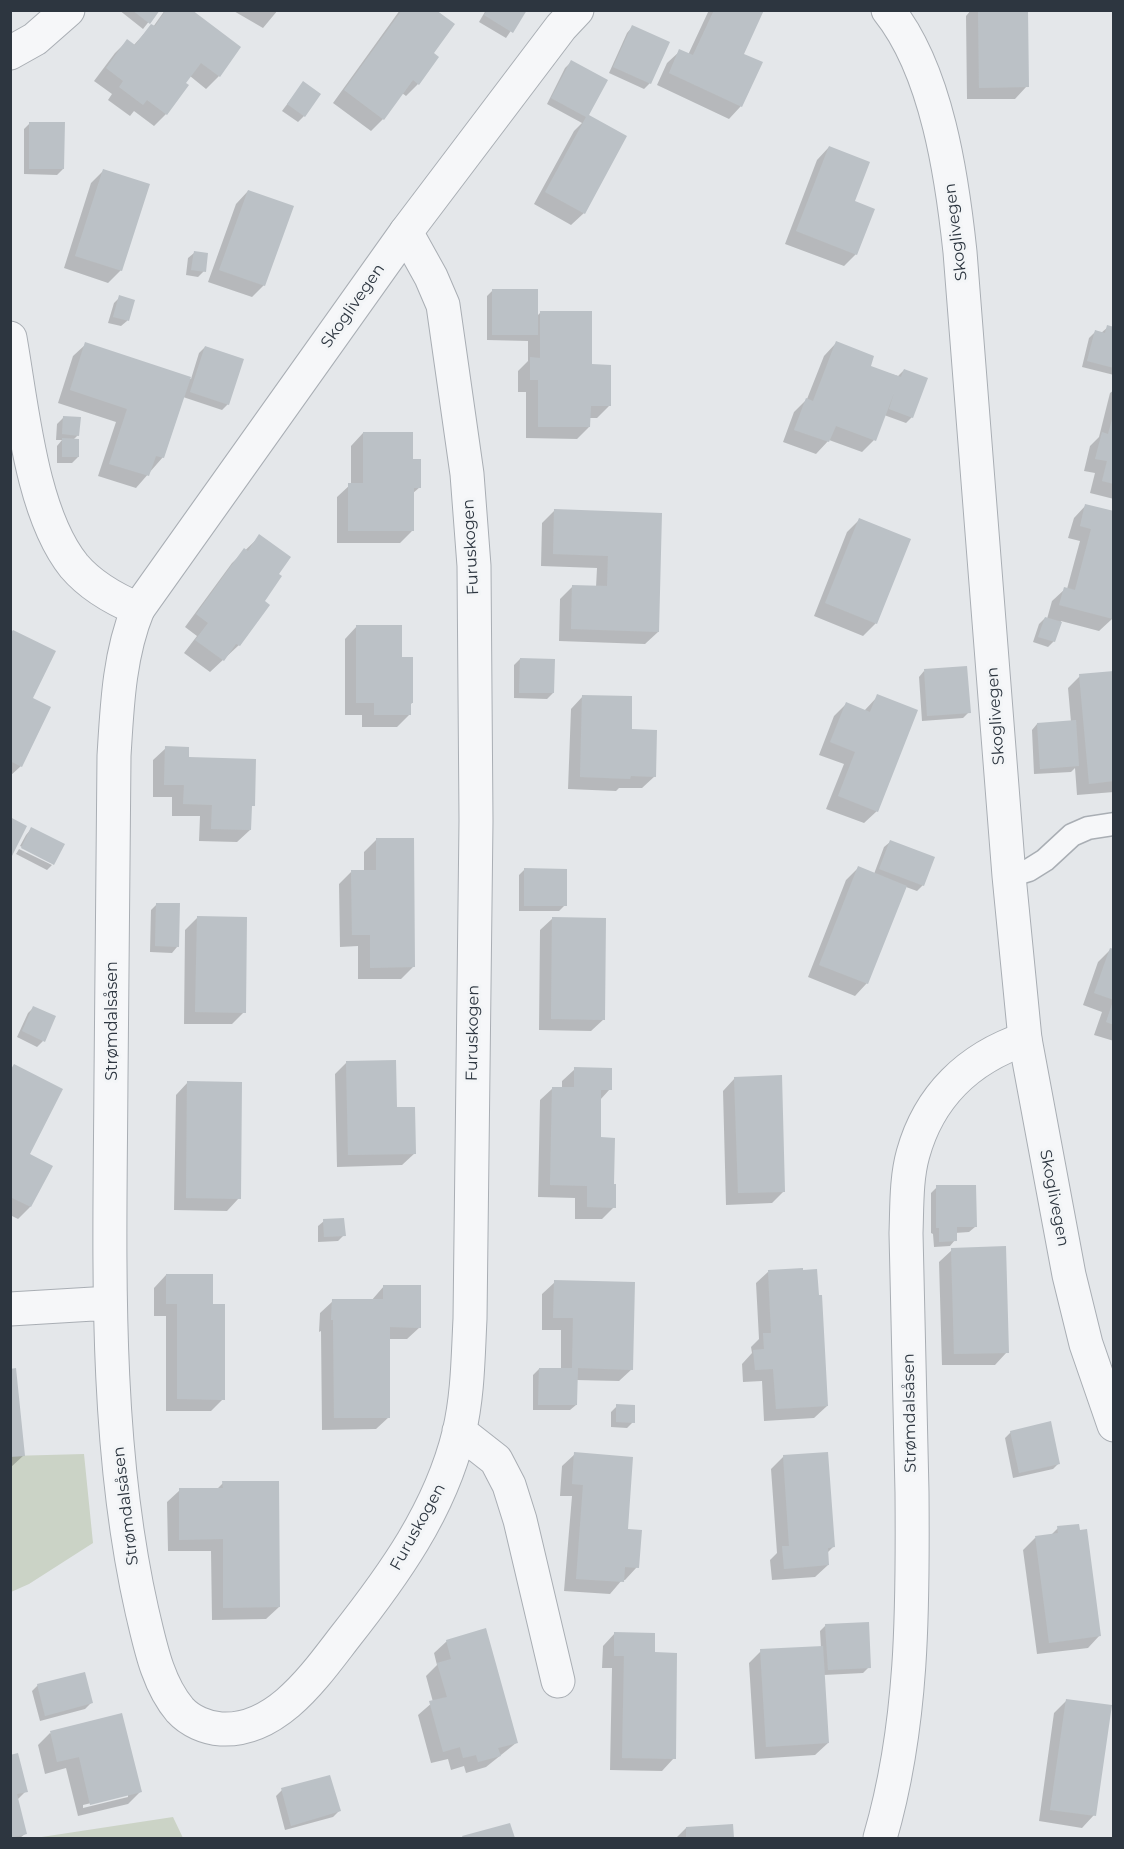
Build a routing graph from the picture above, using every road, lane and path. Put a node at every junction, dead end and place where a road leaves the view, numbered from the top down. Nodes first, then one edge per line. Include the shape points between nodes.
1 (68, 10) edge
2 (577, 10) edge
3 (888, 10) edge
4 (10, 53) edge
5 (406, 232) junction
6 (10, 338) edge
7 (138, 609) junction
8 (1113, 824) edge
9 (1009, 876) junction
10 (1025, 1039) junction
11 (110, 1303) junction
12 (10, 1309) edge
13 (1113, 1425) edge
14 (459, 1431) junction
15 (558, 1681) dead end
16 (206, 1727) joint
17 (880, 1839) edge

1 - 4 street via 35,39
2 - 5 street, Skoglivegen
3 - 9 street, Skoglivegen via 910,46 938,118 955,204
5 - 7 street, Skoglivegen
5 - 14 street, Furuskogen via 443,305 474,566 476,821 470,1319 467,1383
6 - 7 street via 33,466 45,512 58,541 94,585
7 - 11 street, Strømdalsåsen via 117,704 114,756
8 - 9 lane via 1072,835 1037,865
9 - 10 street, Skoglivegen
10 - 13 street, Skoglivegen via 1069,1275 1086,1344
10 - 17 street, Strømdalsåsen via 1002,1047 952,1083 923,1123 912,1156 906,1233 913,1572 909,1666 901,1749
11 - 12 street
11 - 16 street, Strømdalsåsen via 120,1476 141,1606 152,1653 168,1691 182,1713
14 - 15 street via 496,1460 509,1485
14 - 16 street, Furuskogen via 444,1480 415,1538 328,1659 267,1719 246,1728

